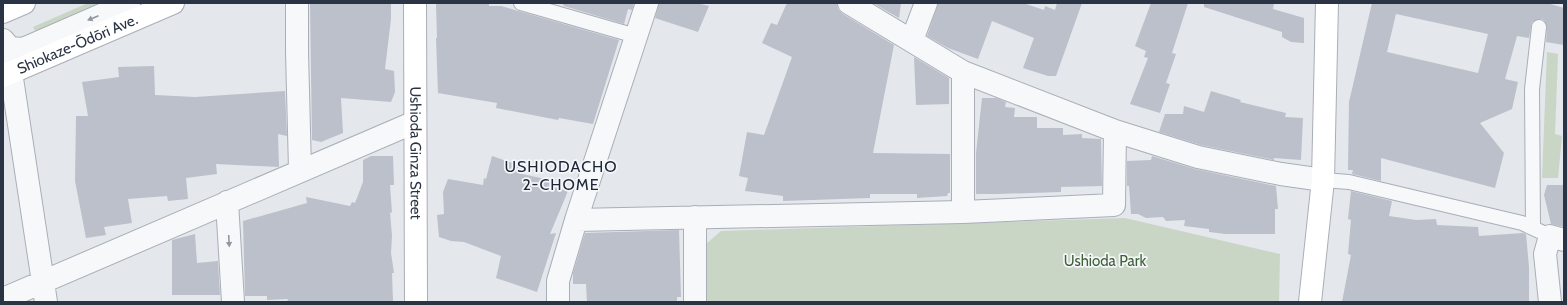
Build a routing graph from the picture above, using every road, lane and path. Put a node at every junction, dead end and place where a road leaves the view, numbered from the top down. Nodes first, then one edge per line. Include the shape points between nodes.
1 (24, 3) edge
2 (129, 3) edge
3 (173, 3) edge
4 (297, 3) edge
5 (415, 3) edge
6 (521, 3) edge
7 (648, 3) edge
8 (849, 3) edge
9 (926, 3) edge
10 (1327, 3) edge
11 (3, 12) edge
12 (1539, 27) dead end
13 (636, 36) junction
14 (3, 40) edge
15 (912, 40) junction
16 (5, 66) edge
17 (962, 72) junction
18 (415, 122) junction
19 (1115, 131) junction
20 (300, 170) junction
21 (1323, 180) junction
22 (227, 202) junction
23 (963, 212) junction
24 (695, 217) junction
25 (576, 220) junction
26 (1549, 235) edge
27 (45, 292) edge
28 (3, 299) edge
29 (233, 302) edge
30 (416, 302) edge
31 (558, 302) edge
32 (695, 302) edge
33 (1310, 302) edge
34 (1550, 302) edge

1 - 11 street
2 -> 14 street via 22,49 10,48
3 - 16 street, Shiokaze-Ōdōri Ave.
4 - 20 street
5 - 18 street, Ushioda Ginza Street
6 - 13 lane
7 - 13 street
8 - 15 street
9 - 15 street
10 - 21 street
12 - 26 lane via 1532,89
13 - 25 street
15 - 17 street
16 - 27 street
17 - 19 street
17 - 23 street
18 - 20 street
18 - 30 street, Ushioda Ginza Street
19 - 21 street via 1198,157
19 - 23 street via 1114,205
20 - 22 street
21 - 26 lane via 1349,182 1522,224
21 - 33 street
22 - 27 street
22 -> 29 street
23 - 24 street
24 - 25 street
24 - 32 street
25 - 31 street via 558,281
26 - 34 street via 1546,254
27 - 28 street

